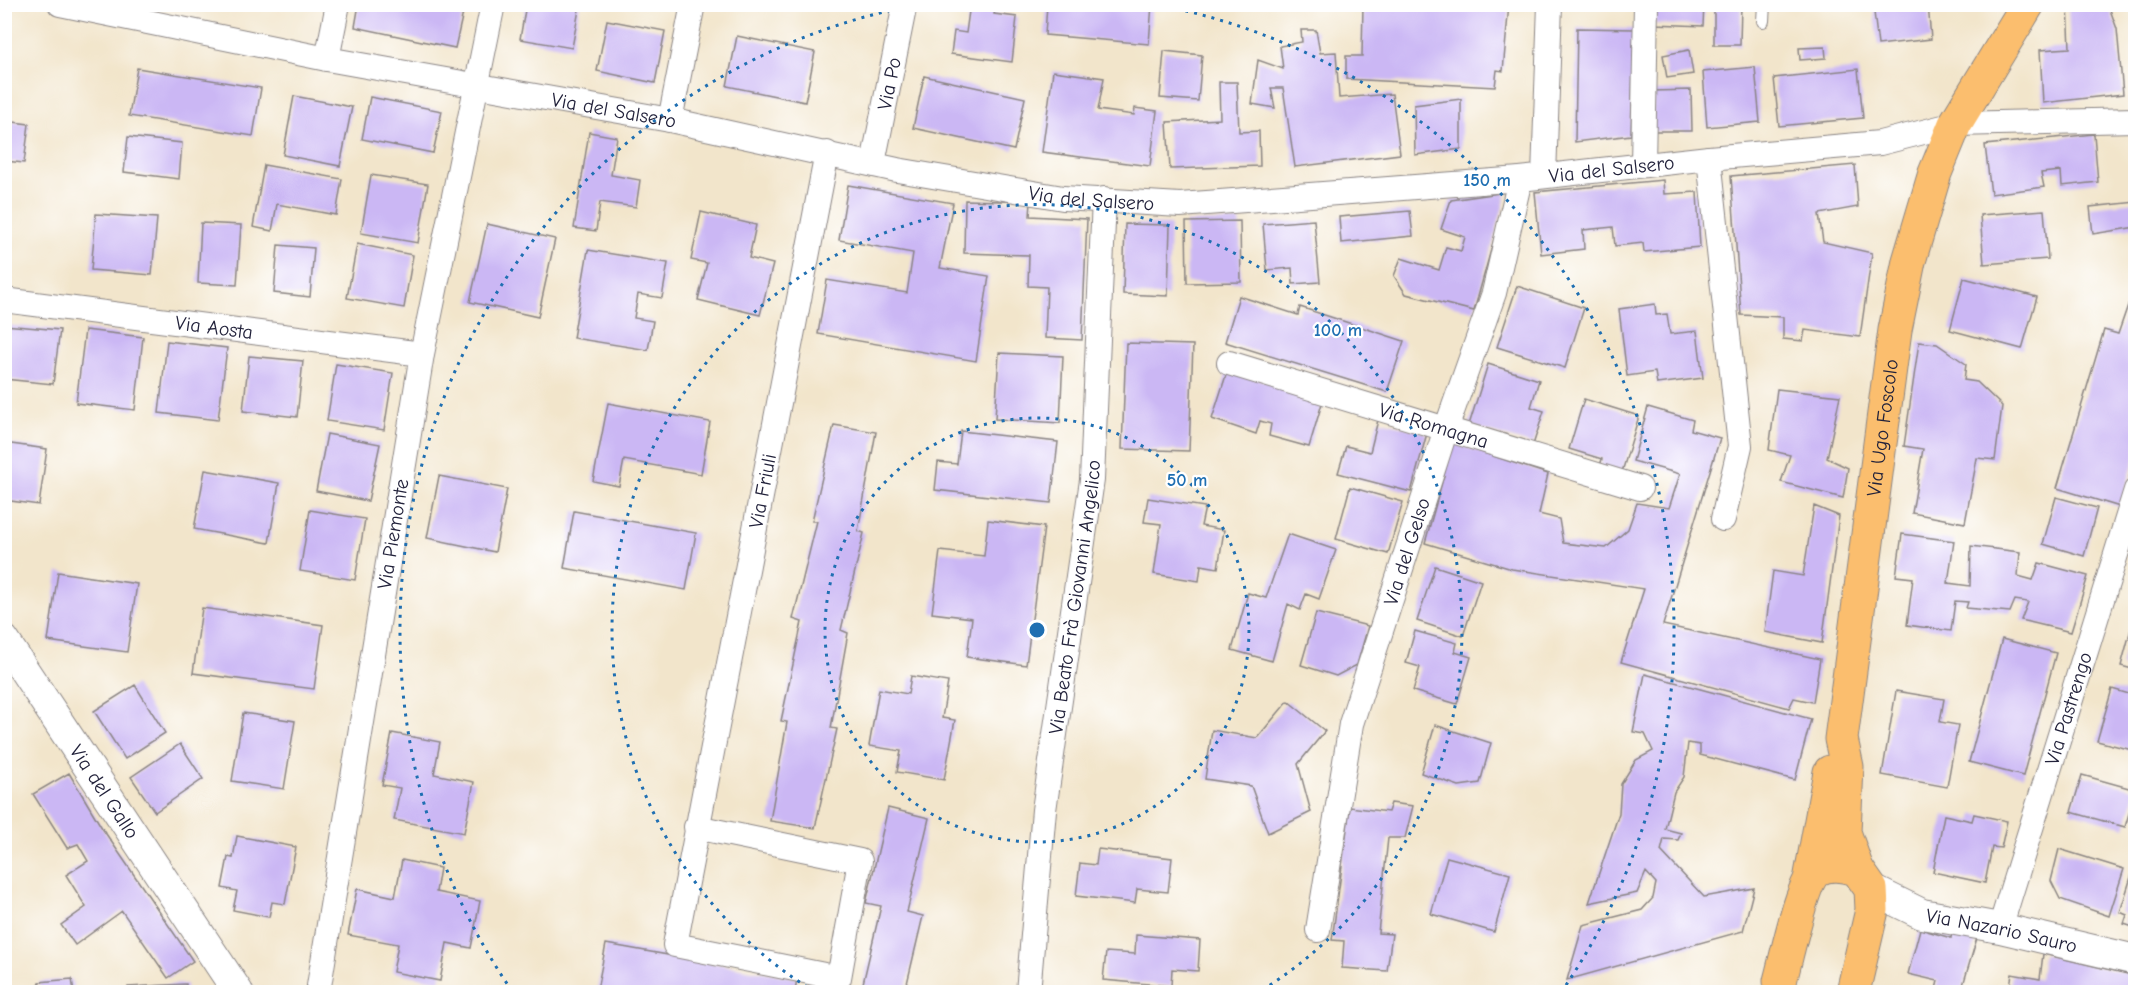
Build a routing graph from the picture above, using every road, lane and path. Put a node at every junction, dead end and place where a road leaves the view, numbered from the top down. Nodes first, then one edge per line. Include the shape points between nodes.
1 (60, 4) edge
2 (338, 4) edge
3 (493, 4) edge
4 (693, 4) edge
5 (905, 4) edge
6 (1550, 4) edge
7 (1646, 4) edge
8 (1764, 4) edge
9 (2028, 4) edge
10 (1763, 21) dead end
11 (327, 58) junction
12 (477, 85) junction
13 (670, 120) junction
14 (2136, 120) edge
15 (1955, 124) junction
16 (827, 153) junction
17 (1709, 158) junction
18 (873, 164) junction
19 (1643, 165) junction
20 (1544, 176) junction
21 (1520, 179) junction
22 (1104, 200) junction
23 (4, 300) edge
24 (422, 354) junction
25 (1229, 363) dead end
26 (1446, 429) junction
27 (1640, 488) dead end
28 (2136, 490) edge
29 (1723, 519) dead end
30 (4, 639) edge
31 (1841, 739) junction
32 (696, 827) junction
33 (1811, 875) junction
34 (1864, 879) junction
35 (2000, 928) junction
36 (1318, 930) dead end
37 (206, 943) junction
38 (2136, 960) edge
39 (319, 986) dead end
40 (1777, 989) edge
41 (224, 993) edge
42 (238, 993) edge
43 (1028, 993) edge
44 (1853, 993) edge

1 - 11 street, Via del Salsero
2 - 11 street
3 - 12 street, Via Piemonte
4 - 13 street
5 - 18 street, Via Po
6 - 20 street
7 - 19 street
8 - 10 lane
9 - 15 main road, Via Ugo Foscolo
11 - 12 street, Via del Salsero
12 - 13 street, Via del Salsero
12 - 24 street, Via Piemonte
13 - 16 street, Via del Salsero
14 - 15 street, Via del Salsero
15 - 17 street, Via del Salsero via 1880,143
15 - 31 main road, Via Ugo Foscolo via 1935,173 1909,261 1895,330
16 - 18 street, Via del Salsero
16 - 32 street, Via Friuli
17 - 19 street, Via del Salsero
17 - 29 street via 1740,446
18 - 22 street, Via del Salsero via 1063,198
19 - 20 street, Via del Salsero
20 - 21 street, Via del Salsero
21 - 22 street, Via del Salsero via 1180,205
21 - 26 street, Via del Gelso via 1494,293
22 - 43 street, Via Beato Frà Giovanni Angelico via 1092,480 1044,810
23 - 24 street, Via Aosta
24 - 39 street, Via Piemonte
25 - 26 street, Via Romagna
26 - 27 street, Via Romagna
26 - 36 street, Via del Gelso via 1351,724
28 - 35 street, Via Pastrengo
30 - 37 street, Via del Gallo
31 - 33 main road via 1833,755
31 - 34 main road via 1847,767 1844,832
32 - 32 street, Via Friuli via 675,945 839,978 860,861
33 - 34 main road via 1836,864
33 - 40 main road
34 - 35 street, Via Nazario Sauro via 1922,914
34 - 44 main road via 1872,910
35 - 38 street, Via Nazario Sauro
37 - 41 street
37 - 42 street

